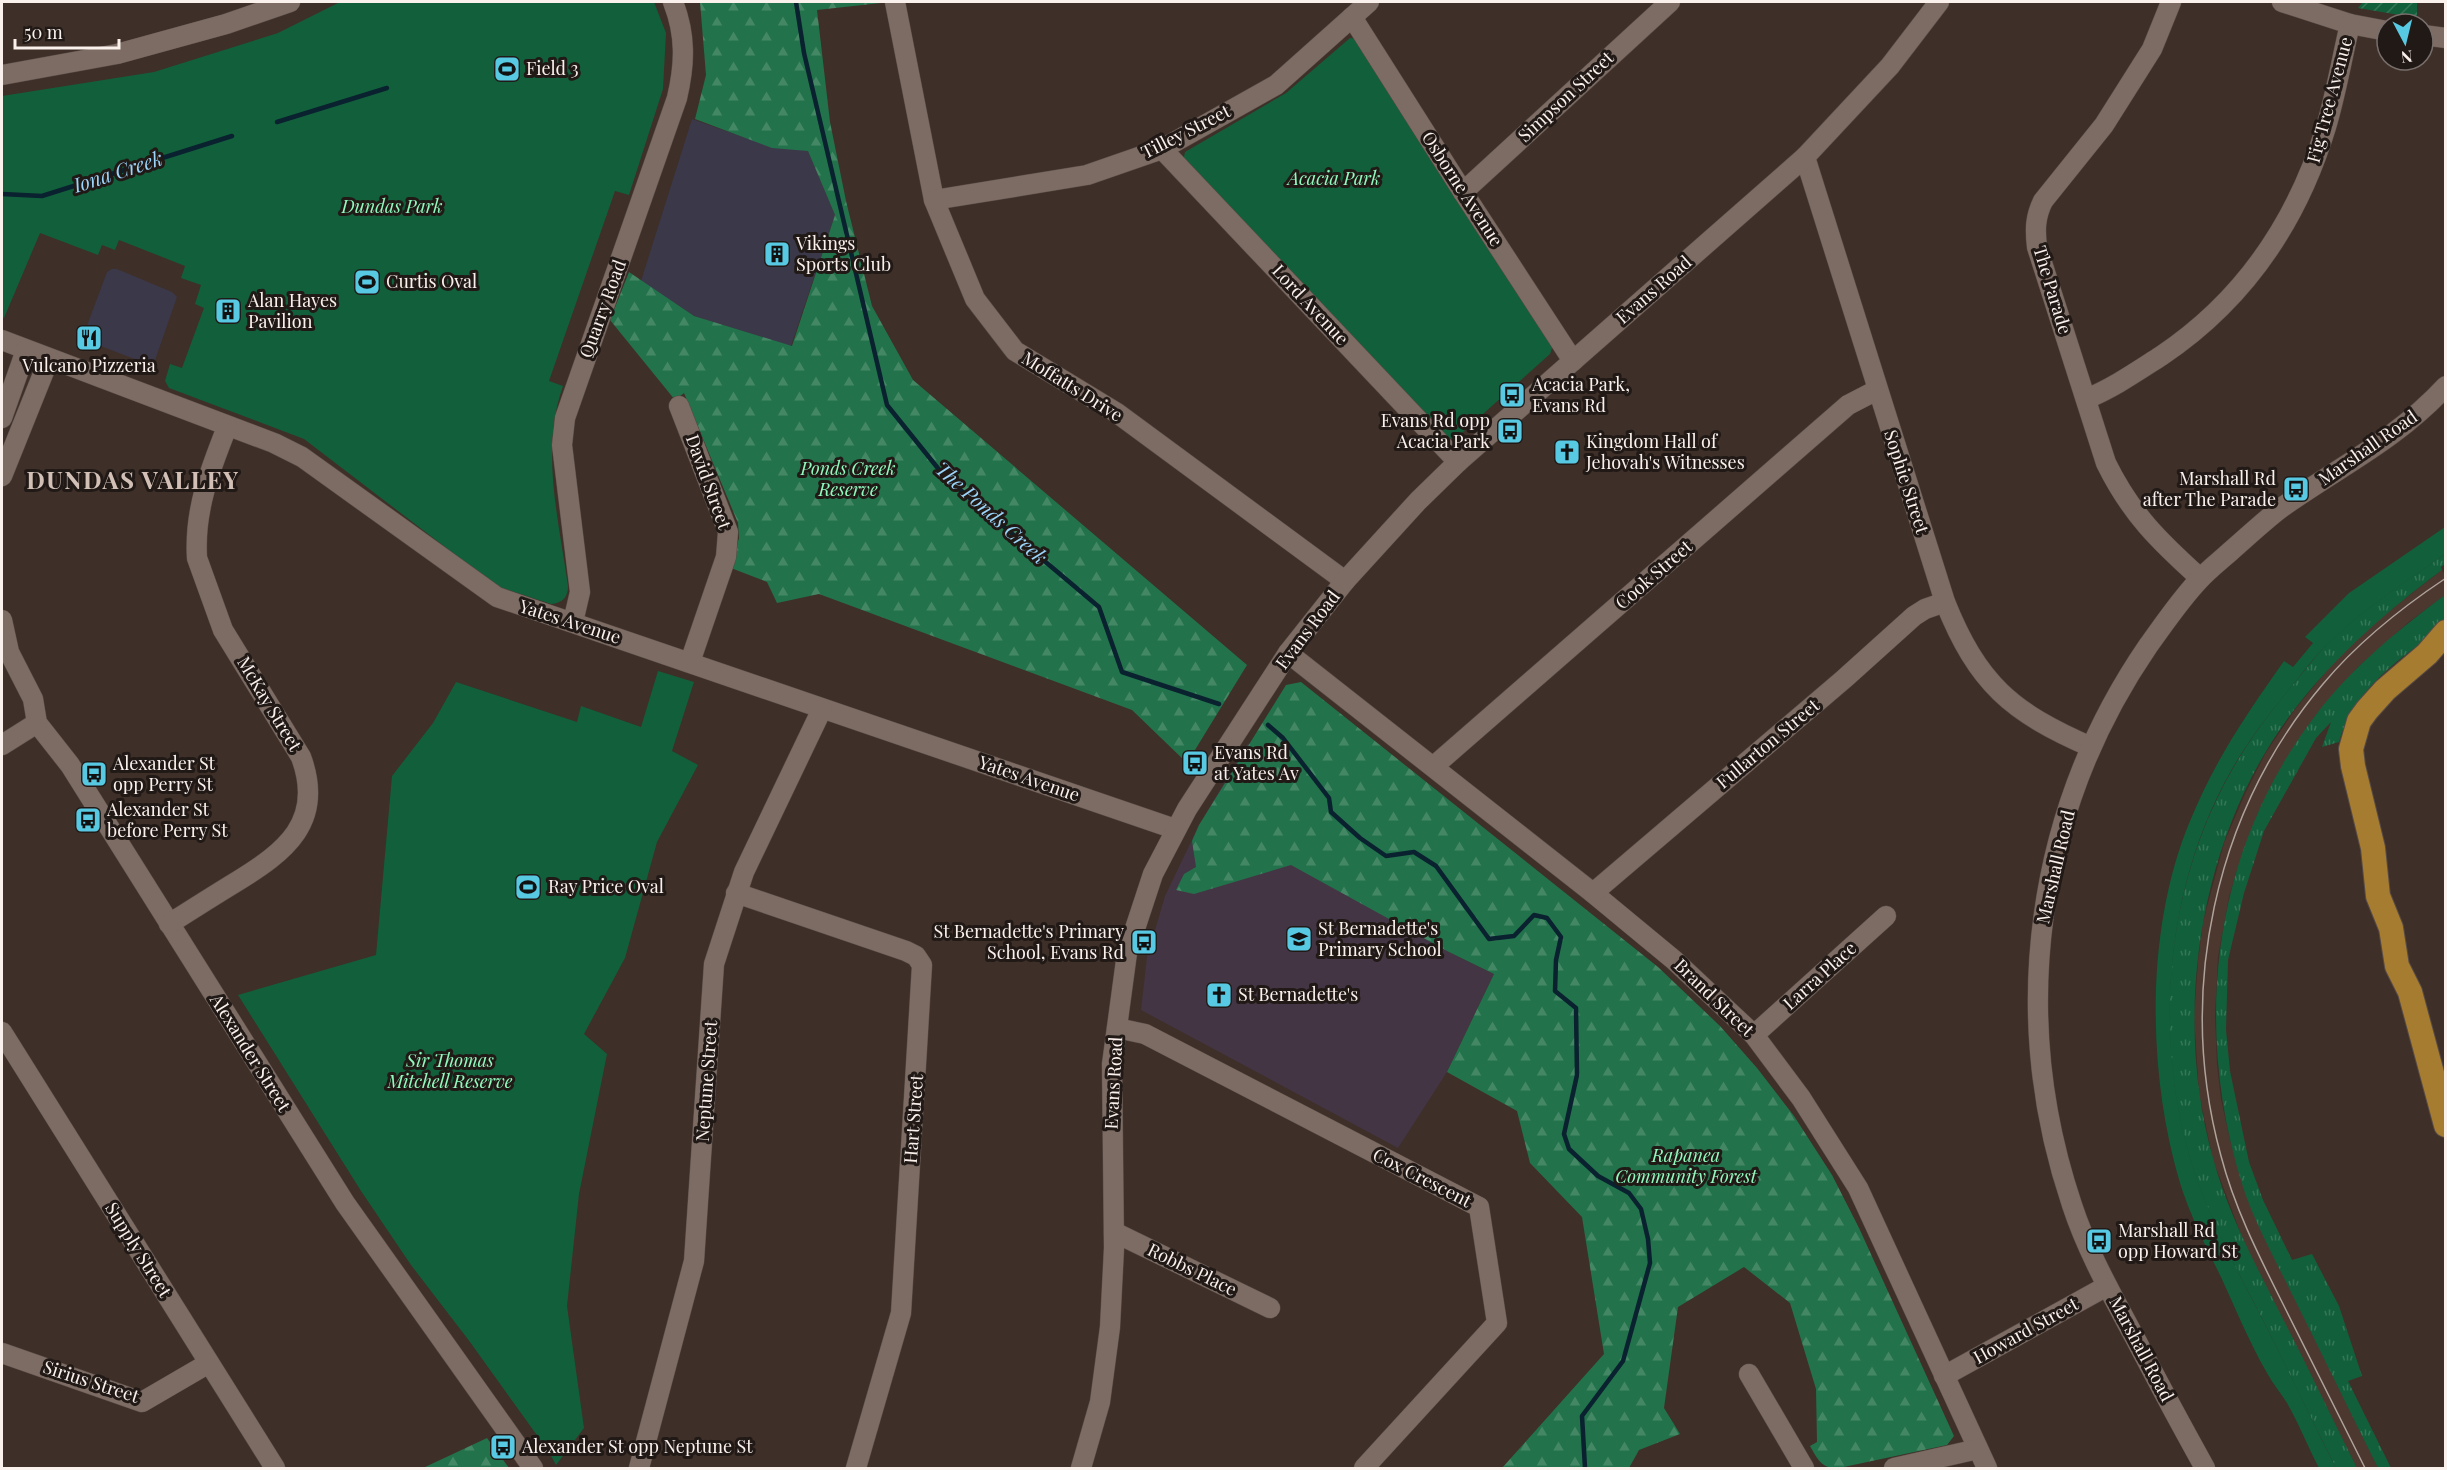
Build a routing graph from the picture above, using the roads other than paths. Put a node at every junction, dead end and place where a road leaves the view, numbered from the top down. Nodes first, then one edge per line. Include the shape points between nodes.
1 (290, 2) edge
2 (673, 2) edge
3 (895, 2) edge
4 (1370, 2) edge
5 (1670, 2) edge
6 (1939, 2) edge
7 (2171, 2) edge
8 (2282, 2) edge
9 (1353, 17) junction
10 (2350, 24) junction
11 (2375, 29) edge
12 (2, 75) edge
13 (1162, 149) junction
14 (1805, 157) junction
15 (1463, 192) junction
16 (934, 200) junction
17 (2, 340) edge
18 (26, 350) junction
19 (49, 358) junction
20 (1573, 361) junction
21 (2445, 386) edge
22 (1877, 390) junction
23 (2085, 399) junction
24 (679, 406) dead end
25 (2, 418) edge
26 (227, 427) junction
27 (1458, 462) junction
28 (2, 476) edge
29 (2200, 578) junction
30 (1345, 581) junction
31 (1945, 602) junction
32 (2, 620) edge
33 (573, 622) junction
34 (2445, 632) edge
35 (2436, 649) edge
36 (1288, 653) junction
37 (690, 662) junction
38 (822, 708) junction
39 (37, 723) junction
40 (2, 745) edge
41 (2091, 747) junction
42 (1434, 766) junction
43 (1175, 829) junction
44 (736, 893) junction
45 (1593, 893) junction
46 (1886, 916) dead end
47 (169, 924) junction
48 (1117, 1028) junction
49 (2, 1032) edge
50 (1754, 1035) junction
51 (2445, 1125) edge
52 (1114, 1232) junction
53 (2107, 1286) junction
54 (1270, 1308) dead end
55 (2, 1353) edge
56 (208, 1363) junction
57 (1749, 1374) dead end
58 (1944, 1376) junction
59 (1978, 1449) junction
60 (275, 1468) edge
61 (533, 1468) edge
62 (639, 1468) edge
63 (856, 1468) edge
64 (1081, 1468) edge
65 (1364, 1468) edge
66 (1804, 1468) edge
67 (1894, 1468) edge
68 (1987, 1468) edge
69 (2205, 1468) edge

1 - 12 street via 117,54
2 - 33 street, Quarry Road via 684,36 677,98 566,418 562,445 580,592
3 - 16 street, Moffatts Drive
4 - 9 street, Tilley Street
5 - 15 street, Simpson Street
6 - 14 street, Evans Road via 1890,66
7 - 23 street, The Parade via 2152,49 2104,125 2038,212 2037,247
8 - 10 street
9 - 13 street, Tilley Street via 1276,85
9 - 15 street, Osborne Avenue
10 - 11 street
10 - 23 street, Fig Tree Avenue via 2326,126 2310,174 2262,262 2231,299 2190,336 2108,390
13 - 16 street, Tilley Street via 1087,175
13 - 27 street, Lord Avenue
14 - 20 street, Evans Road
14 - 22 street, Sophie Street
15 - 20 street, Osborne Avenue
16 - 30 street, Moffatts Drive via 975,299 1015,351 1117,413
17 - 18 street, Yates Avenue
18 - 19 street, Yates Avenue
18 - 25 street
19 - 26 street, Yates Avenue
19 - 28 street
20 - 27 street, Evans Road
21 - 29 street, Marshall Road via 2413,419 2280,509
22 - 31 street, Sophie Street
22 - 42 street, Cook Street via 1848,405
23 - 29 street, The Parade via 2106,463 2127,502 2155,536
24 - 37 street, David Street via 728,532 728,550
26 - 33 street, Yates Avenue via 274,443 309,462 481,588
26 - 47 street, McKay Street via 202,493 197,558 224,630 301,757 309,797 301,826 285,849
27 - 30 street, Evans Road
29 - 41 street, Marshall Road via 2137,663
30 - 36 street, Evans Road
31 - 41 street, Sophie Street via 1969,654 1994,687 2032,719
31 - 45 street, Fullarton Street via 1914,616
32 - 39 street, Alexander Street via 9,652 33,699
33 - 37 street, Yates Avenue
34 - 35 main road
35 - 51 main road via 2385,690 2367,710 2353,735 2351,749 2373,848 2393,891 2410,967 2410,992
36 - 42 street, Brand Street
36 - 43 street, Evans Road
37 - 38 street, Yates Avenue
38 - 43 street, Yates Avenue
38 - 44 street, Neptune Street
39 - 40 street
39 - 47 street, Alexander Street via 70,765
41 - 53 street, Marshall Road via 2060,832 2045,898 2037,1008 2044,1087 2061,1168 2072,1206
42 - 45 street, Brand Street
43 - 48 street, Evans Road via 1153,874 1131,938
44 - 62 street, Neptune Street via 714,964 694,1261
44 - 63 street, Hart Street via 912,953 922,965 901,1313
45 - 50 street, Brand Street via 1674,960
46 - 50 street, Larra Place
47 - 61 street, Alexander Street via 345,1203
48 - 52 street, Evans Road via 1111,1099
48 - 65 street, Cox Crescent via 1145,1034 1479,1207 1497,1323
49 - 56 street, Supply Street
50 - 58 street, Brand Street via 1802,1098 1858,1188
52 - 54 street, Robbs Place
52 - 64 street, Evans Road via 1106,1362 1100,1402
53 - 58 street, Howard Street
53 - 69 street, Marshall Road
55 - 56 street, Sirius Street via 142,1402
56 - 60 street, Supply Street
57 - 66 street
58 - 59 street, Brand Street
59 - 67 street
59 - 68 street, Brand Street

